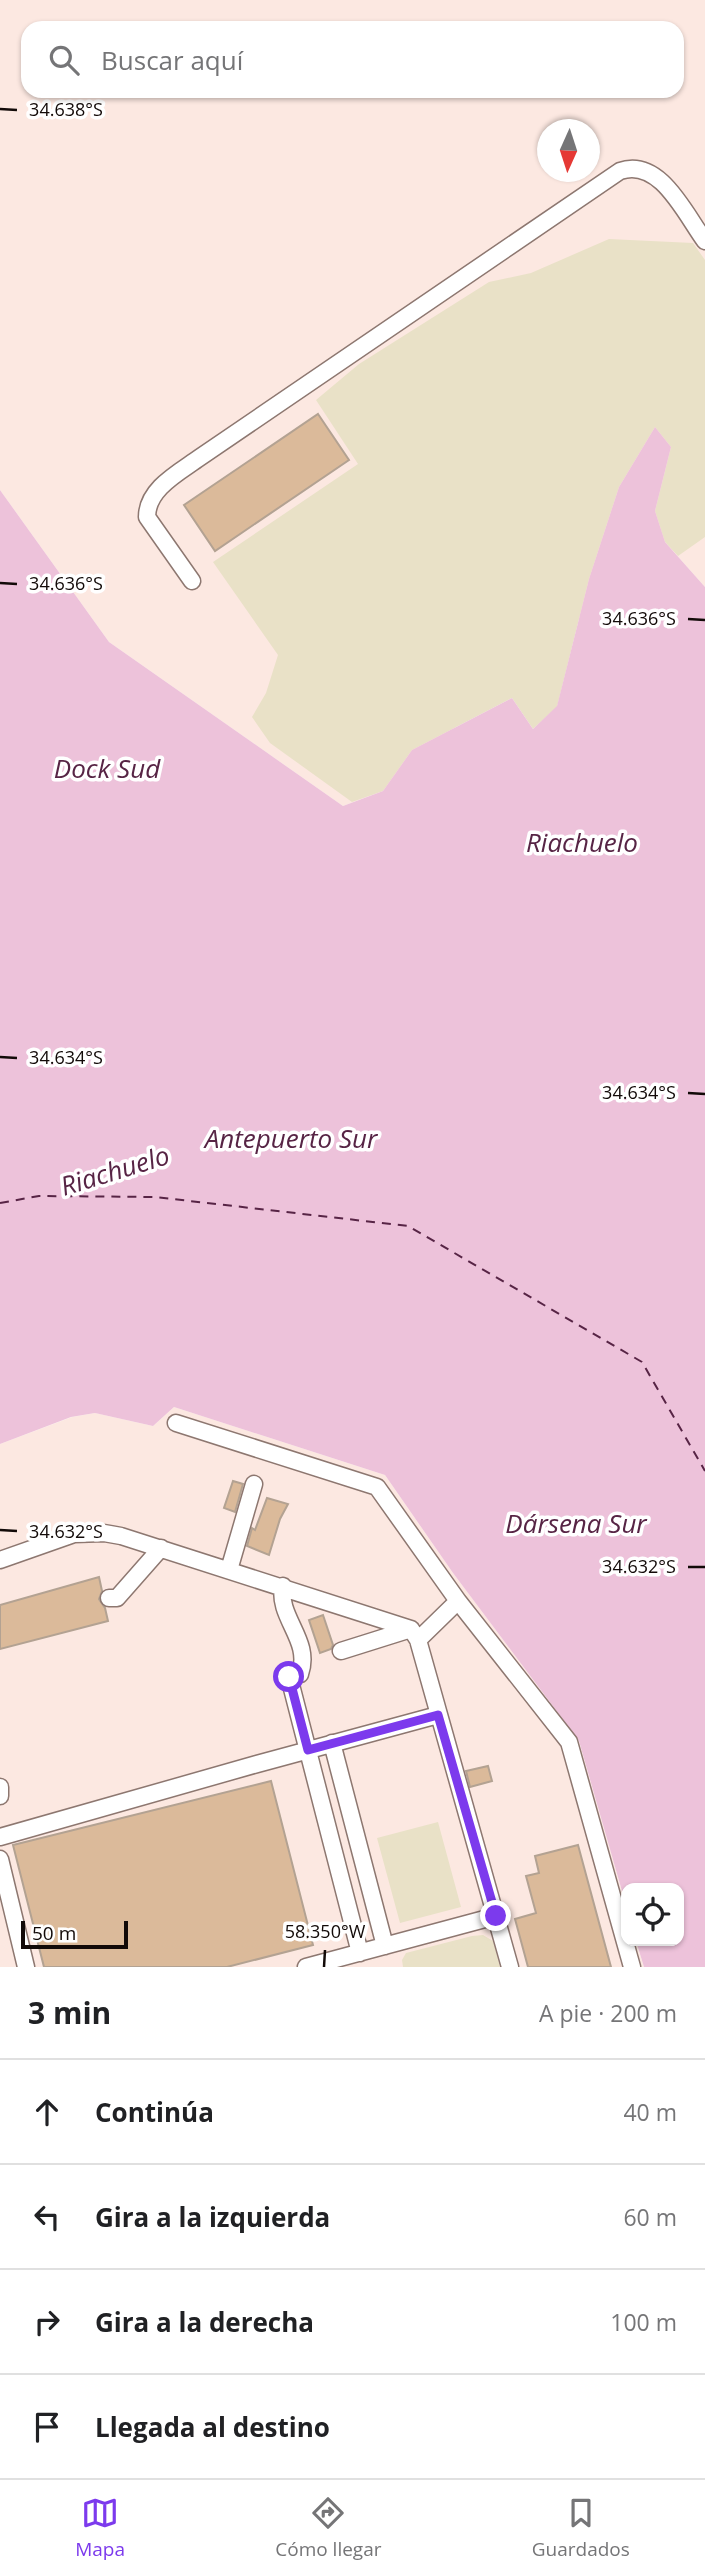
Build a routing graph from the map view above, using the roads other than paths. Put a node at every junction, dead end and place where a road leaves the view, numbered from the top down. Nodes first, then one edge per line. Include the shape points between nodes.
1 (705, 241) edge
2 (192, 581) dead end
3 (176, 1423) dead end
4 (254, 1484) dead end
5 (161, 1548) junction
6 (0, 1560) edge
7 (229, 1570) junction
8 (283, 1586) junction
9 (109, 1598) dead end
10 (458, 1601) junction
11 (414, 1635) junction
12 (341, 1651) dead end
13 (438, 1715) junction
14 (332, 1743) junction
15 (308, 1750) junction
16 (0, 1787) edge
17 (0, 1796) edge
18 (0, 1837) edge
19 (0, 1859) edge
20 (496, 1916) junction
21 (373, 1950) junction
22 (26, 1967) edge
23 (306, 1967) edge
24 (379, 1967) edge
25 (510, 1967) edge
26 (632, 1967) edge

1 - 2 street via 655,174 631,167 620,171 159,489 149,502 147,517
3 - 10 street via 377,1486
4 - 7 street
5 - 6 street via 104,1533 74,1534
5 - 7 street
5 - 9 street via 117,1598
7 - 8 street
8 - 11 street
8 - 15 street via 280,1600 302,1646 300,1674 289,1677
10 - 11 street
10 - 26 street via 569,1742
11 - 12 street
11 - 13 street
13 - 14 street
13 - 20 street
14 - 15 street
14 - 21 street
15 - 18 street
15 - 21 street
16 - 17 street
19 - 22 street
20 - 21 street
20 - 25 street
21 - 23 street
21 - 24 street

